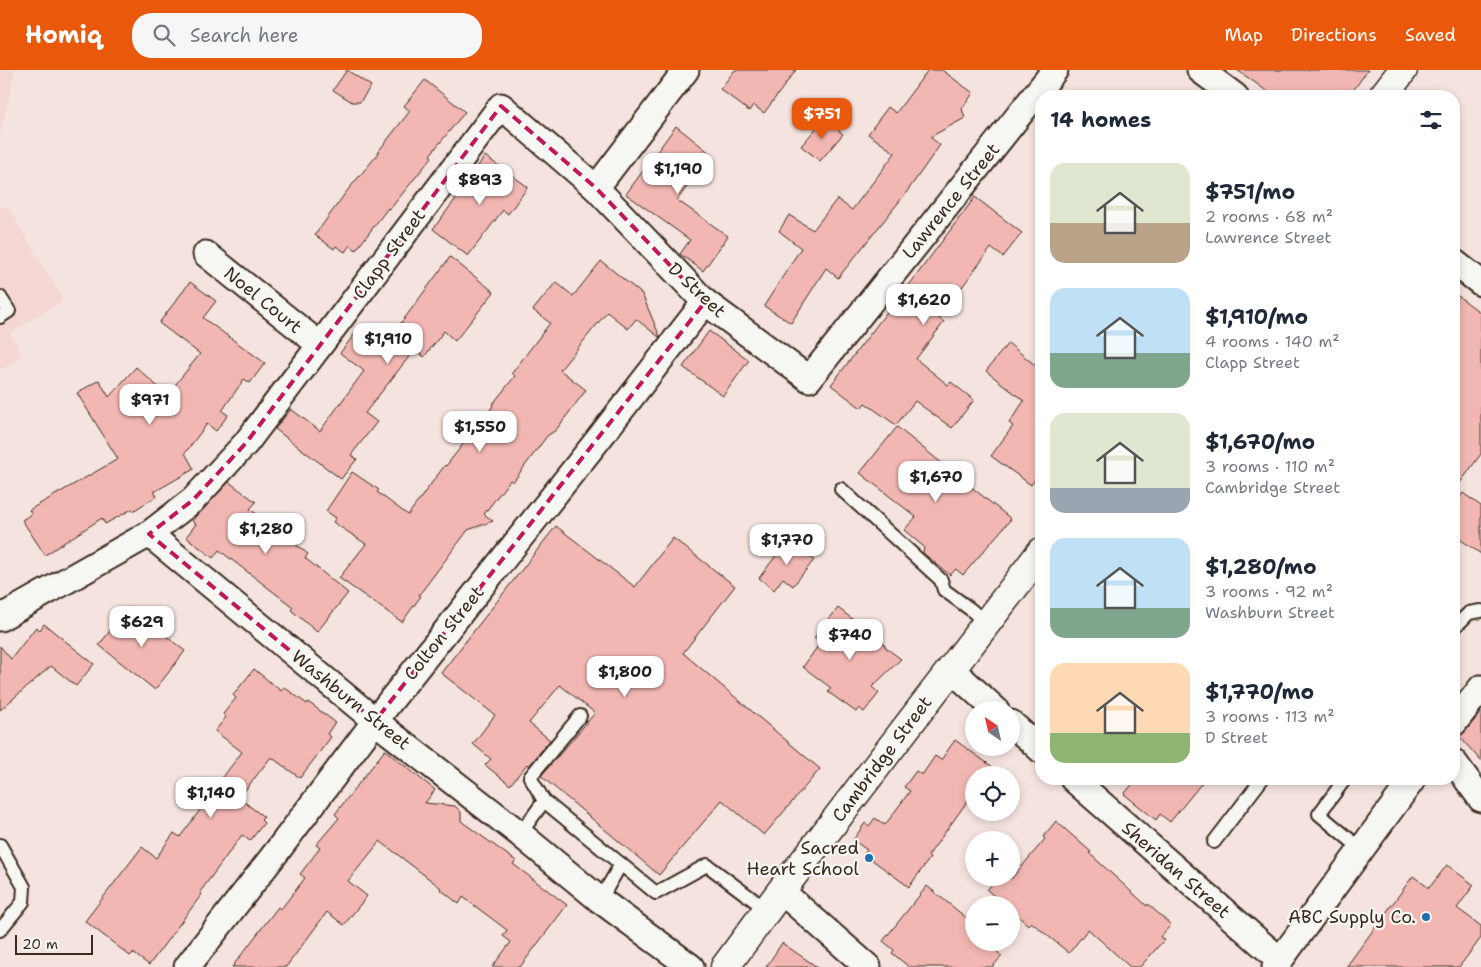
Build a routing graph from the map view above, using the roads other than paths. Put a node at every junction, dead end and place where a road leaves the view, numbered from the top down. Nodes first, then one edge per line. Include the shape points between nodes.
1 (686, 70) edge
2 (1055, 70) edge
3 (1200, 70) edge
4 (1403, 70) edge
5 (1039, 90) edge
6 (1227, 90) edge
7 (1388, 90) edge
8 (1035, 95) edge
9 (596, 188) junction
10 (206, 254) dead end
11 (1460, 267) edge
12 (1481, 283) edge
13 (0, 297) edge
14 (705, 302) junction
15 (0, 317) edge
16 (320, 345) junction
17 (809, 379) joint
18 (842, 490) dead end
19 (149, 534) junction
20 (1035, 560) edge
21 (1481, 611) edge
22 (0, 618) edge
23 (1460, 622) edge
24 (986, 623) junction
25 (951, 669) junction
26 (1481, 688) edge
27 (986, 701) edge
28 (1460, 715) edge
29 (580, 716) dead end
30 (375, 721) junction
31 (1020, 732) edge
32 (1035, 745) edge
33 (1460, 770) edge
34 (1080, 785) edge
35 (1257, 785) edge
36 (1341, 785) edge
37 (1408, 785) edge
38 (1481, 799) edge
39 (544, 801) junction
40 (520, 834) junction
41 (1214, 842) dead end
42 (1361, 849) junction
43 (2, 853) edge
44 (621, 864) junction
45 (600, 900) junction
46 (774, 900) junction
47 (0, 930) edge
48 (1277, 964) edge
49 (187, 967) edge
50 (691, 967) edge
51 (725, 967) edge
52 (868, 967) edge

1 - 9 street
2 - 5 street, Lawrence Street
3 - 6 street
4 - 7 main road
8 - 17 street, Lawrence Street
9 - 14 street, D Street
9 - 16 street, Clapp Street via 501,106
10 - 16 street, Noel Court
11 - 12 street
13 - 15 lane via 9,311
14 - 17 street, D Street
14 - 30 street, Colton Street
16 - 19 street, Clapp Street via 246,443 193,500
18 - 24 lane via 941,580 944,590
19 - 22 street
19 - 30 street, Washburn Street
20 - 24 main road, Cambridge Street
21 - 23 lane via 1469,612
24 - 25 main road, Cambridge Street
25 - 27 street
25 - 46 main road, Cambridge Street
26 - 28 street
29 - 39 lane via 530,777
30 - 40 street, Washburn Street
30 - 49 street, Colton Street
31 - 32 street
33 - 38 street
34 - 48 street, Sheridan Street
35 - 41 lane
36 - 42 lane via 1319,814
37 - 42 street
39 - 40 lane
39 - 44 lane
40 - 45 street, Washburn Street
42 - 48 street
43 - 47 lane via 24,887 23,902
44 - 45 lane
44 - 46 lane via 656,893 706,865
45 - 50 street, Washburn Street
46 - 51 main road, Cambridge Street
46 - 52 street

